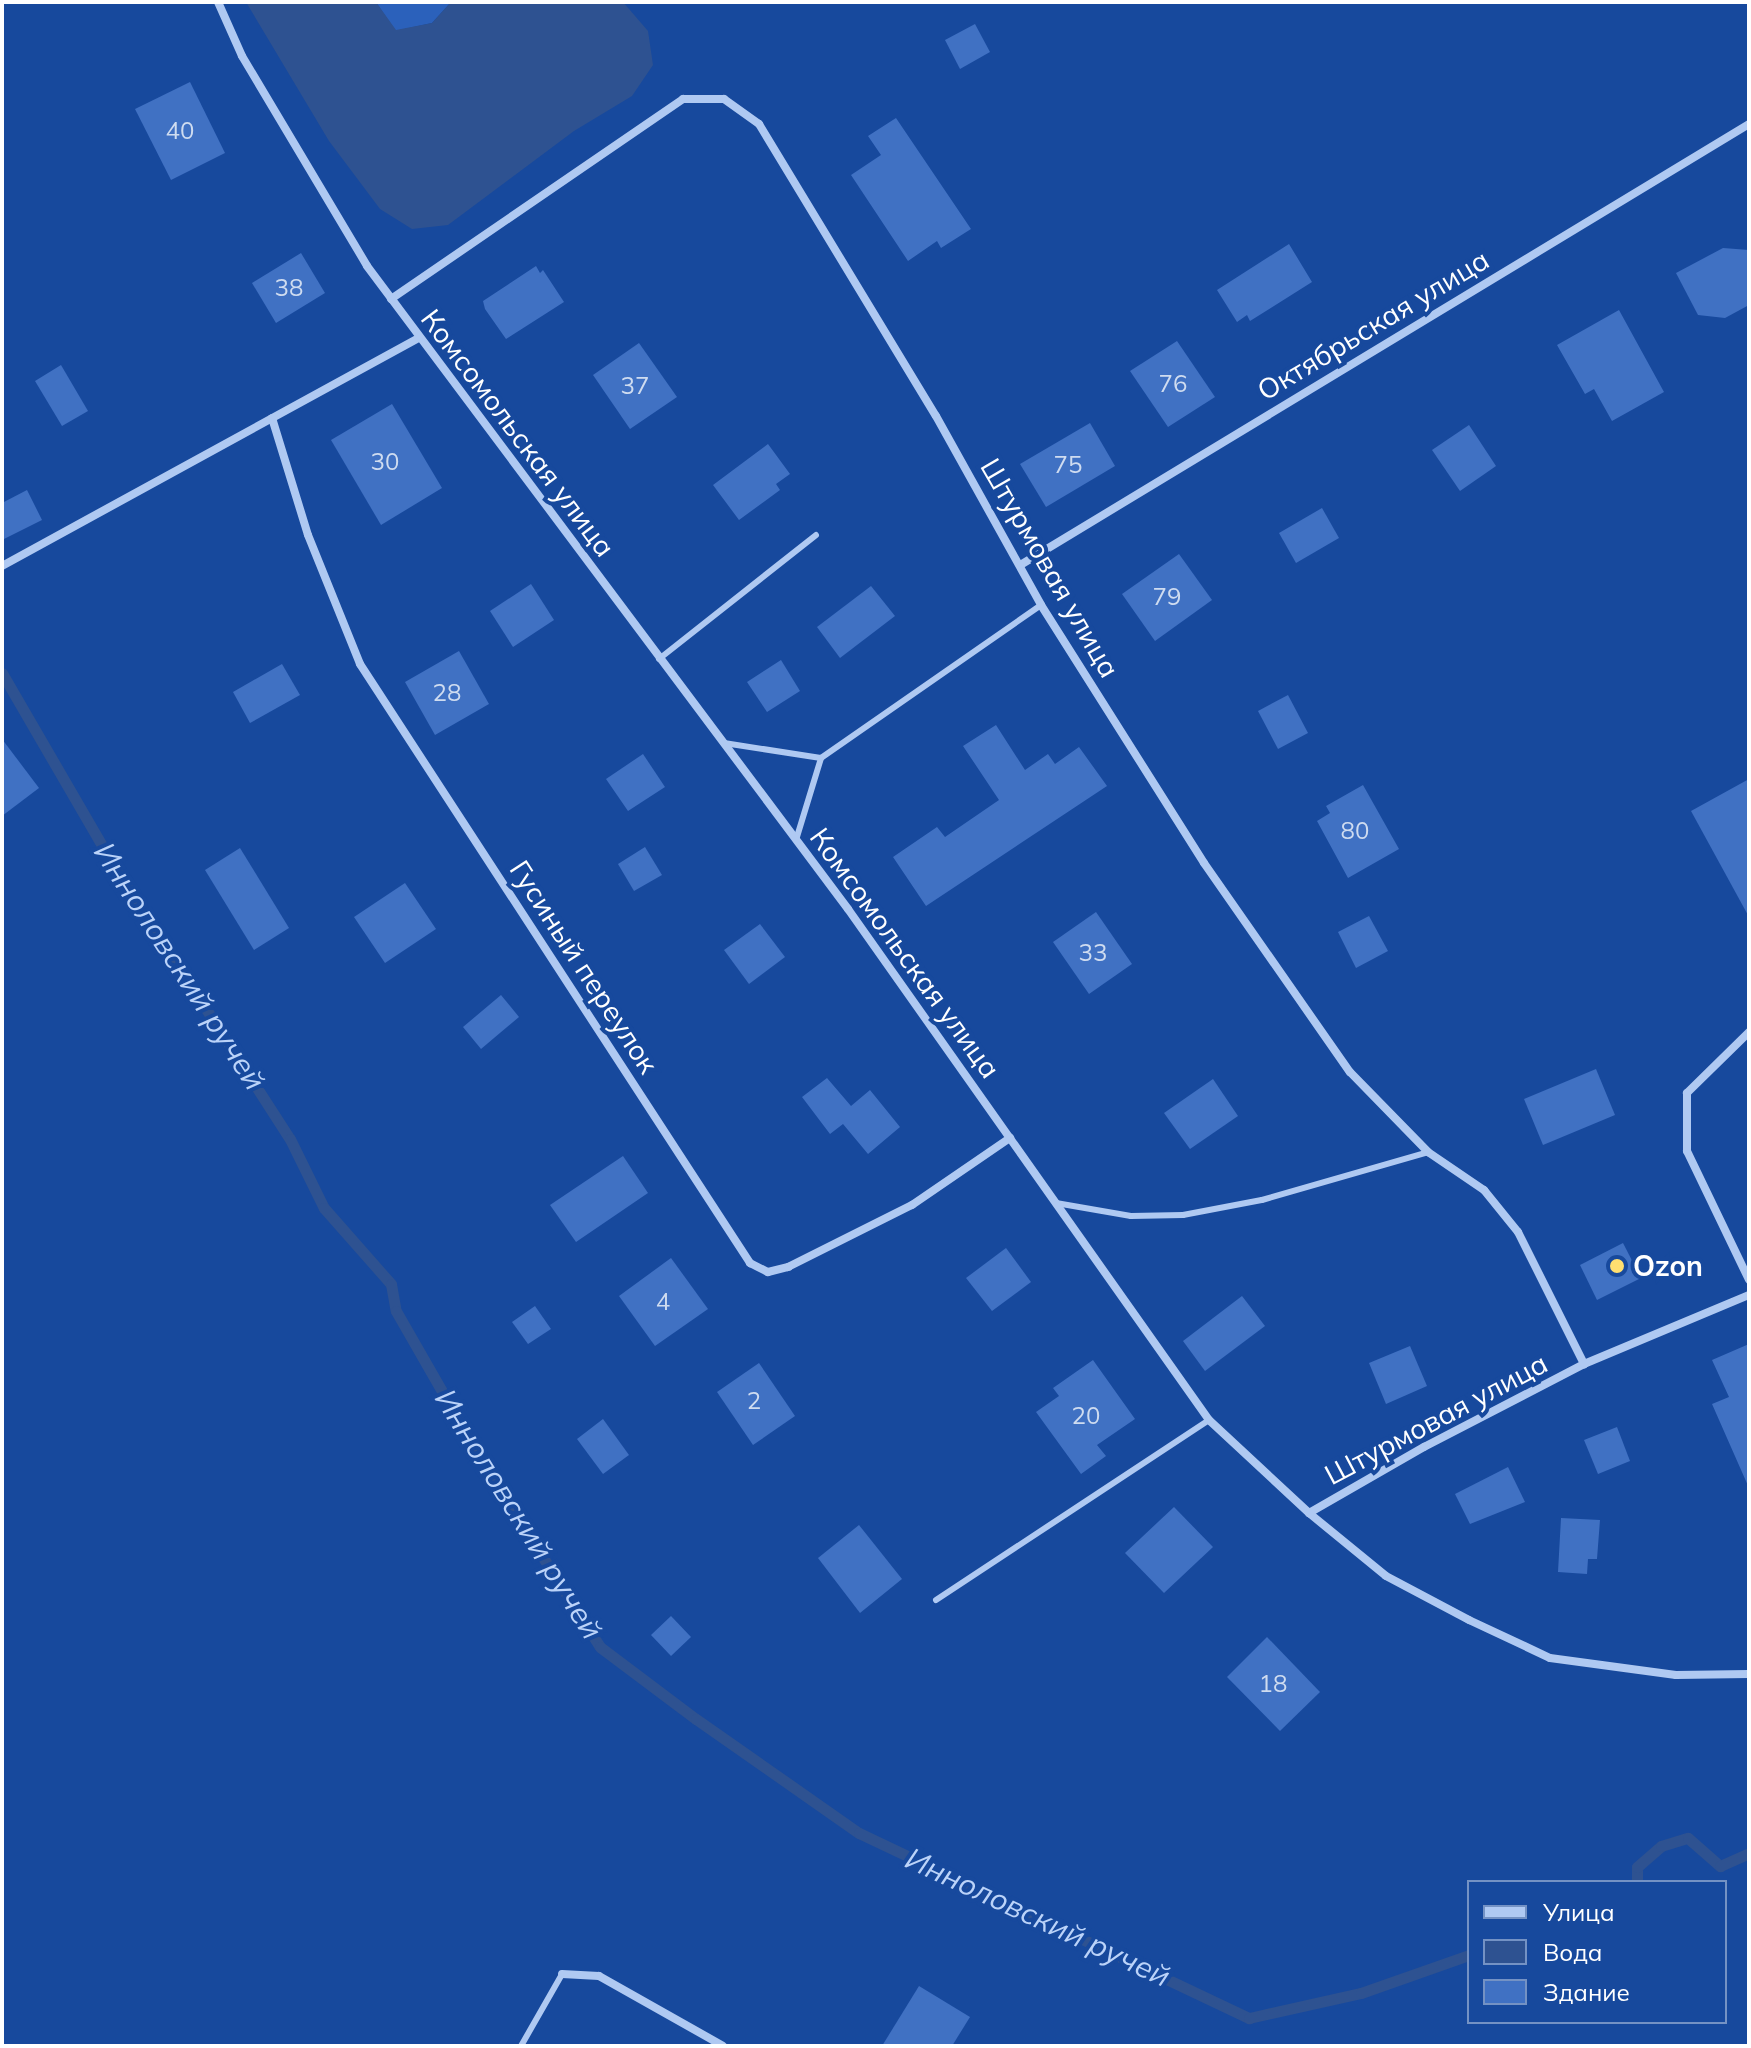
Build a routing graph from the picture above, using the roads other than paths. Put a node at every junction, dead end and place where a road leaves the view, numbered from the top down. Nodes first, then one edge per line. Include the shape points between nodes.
1 (218, 2) edge
2 (1749, 124) edge
3 (391, 299) junction
4 (419, 338) junction
5 (272, 418) junction
6 (816, 535) dead end
7 (1022, 564) junction
8 (2, 566) edge
9 (1041, 605) junction
10 (659, 659) junction
11 (724, 743) junction
12 (821, 758) junction
13 (796, 840) junction
14 (1749, 1032) edge
15 (1010, 1138) junction
16 (1428, 1152) junction
17 (1056, 1203) junction
18 (1749, 1280) edge
19 (1749, 1295) edge
20 (1584, 1364) junction
21 (1209, 1420) junction
22 (1309, 1513) junction
23 (936, 1600) dead end
24 (1749, 1674) edge
25 (562, 1974) joint
26 (521, 2046) edge
27 (723, 2046) edge

1 - 3 street, Комсомольская улица via 242,56
2 - 7 street, Октябрьская улица
3 - 4 street, Комсомольская улица
3 - 7 street, Штурмовая улица via 683,99 724,99 759,124
4 - 5 street
4 - 10 street, Комсомольская улица
5 - 8 street
5 - 15 street, Гусиный переулок via 308,535 360,664 750,1263 768,1272 788,1267 912,1205
6 - 10 lane
7 - 9 street, Штурмовая улица
9 - 12 lane
9 - 16 street, Штурмовая улица via 1204,863 1350,1072
10 - 11 street, Комсомольская улица
11 - 12 lane
11 - 13 street, Комсомольская улица
12 - 13 lane
13 - 15 street, Комсомольская улица
14 - 18 street via 1687,1093 1687,1151
15 - 17 street, Комсомольская улица
16 - 17 lane via 1262,1200 1183,1215 1131,1216
16 - 20 street, Штурмовая улица via 1484,1190 1518,1232
17 - 21 street, Комсомольская улица
19 - 20 street, Штурмовая улица
20 - 22 street, Штурмовая улица
21 - 22 street, Комсомольская улица
21 - 23 lane
22 - 24 street, Комсомольская улица via 1386,1576 1550,1658 1676,1675
25 - 26 lane
25 - 27 street via 599,1976

